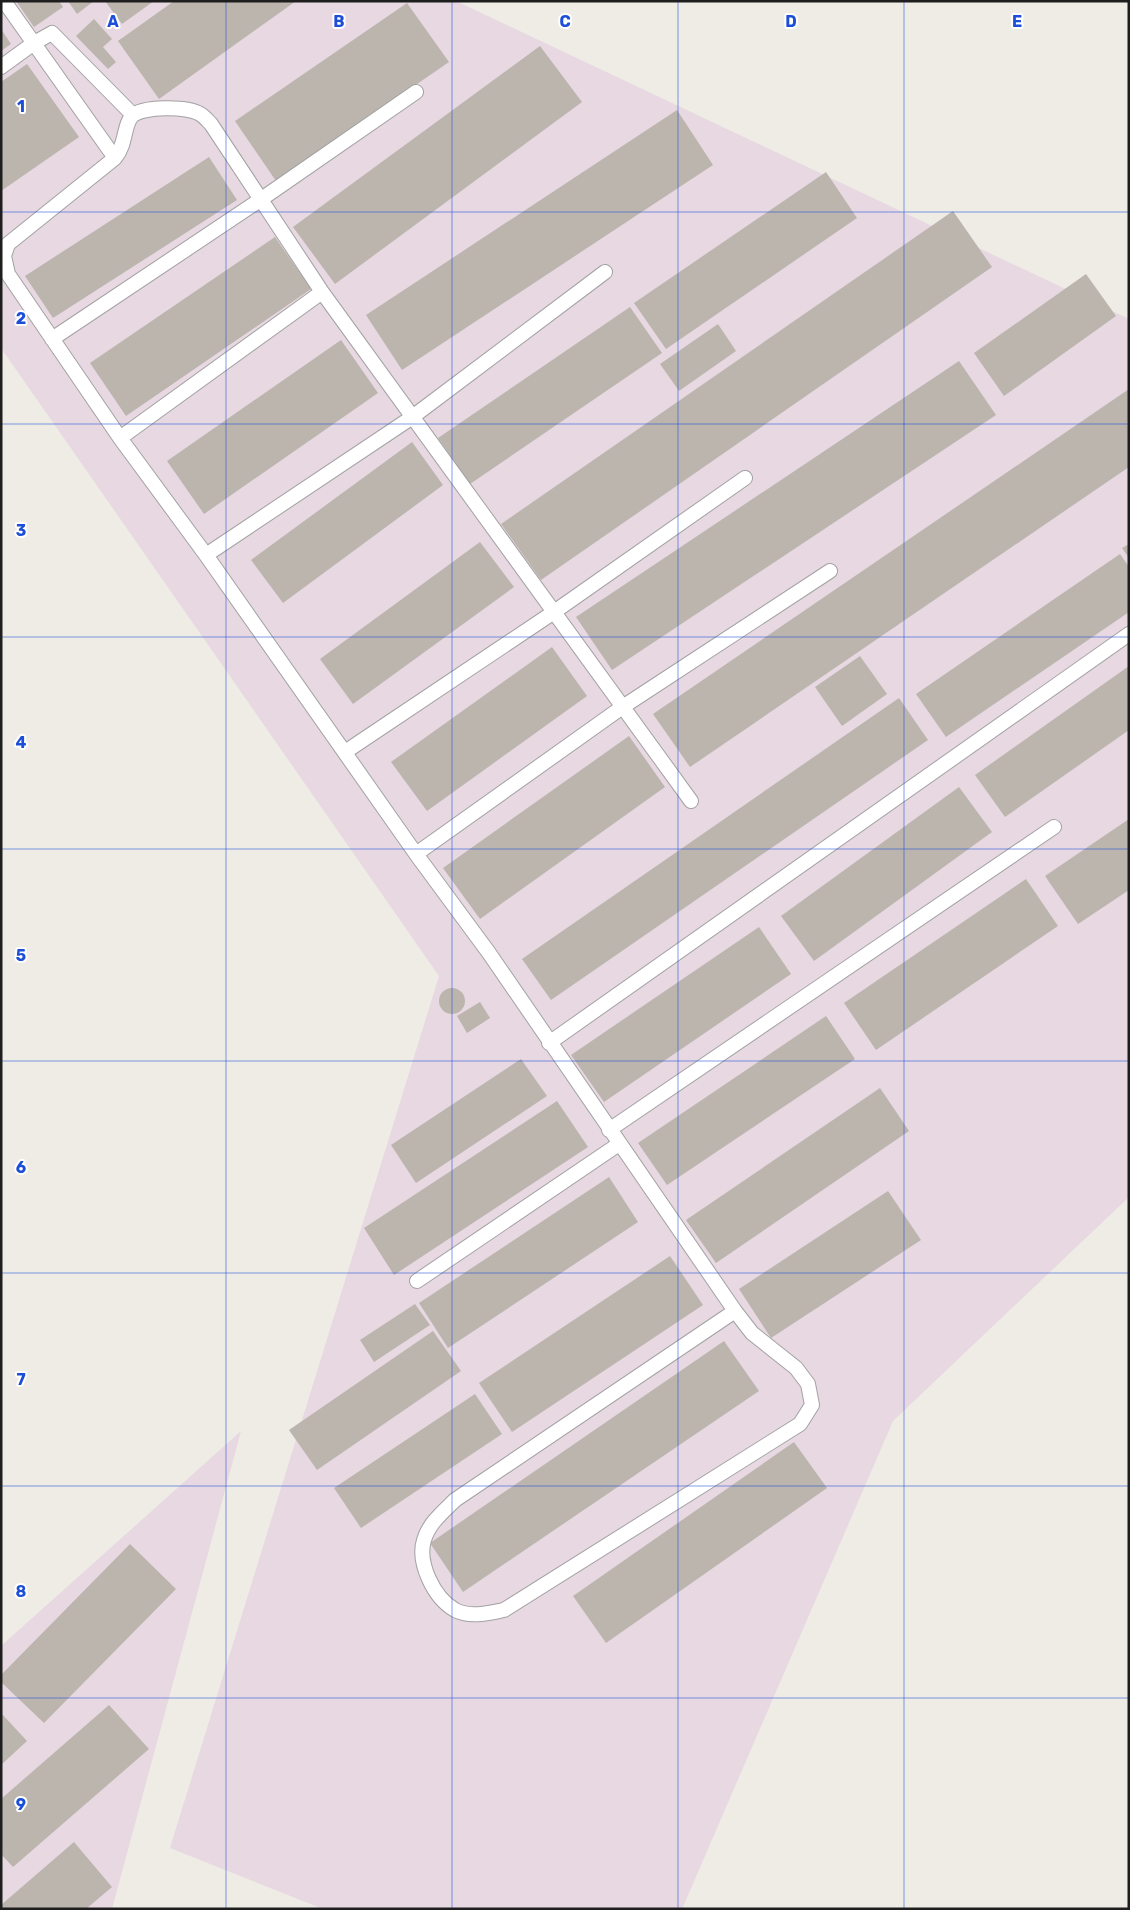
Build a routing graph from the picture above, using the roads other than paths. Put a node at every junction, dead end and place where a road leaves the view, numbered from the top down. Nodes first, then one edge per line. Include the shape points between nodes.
1 (4, 1) edge
2 (34, 43) junction
3 (1, 66) edge
4 (416, 92) dead end
5 (133, 116) junction
6 (115, 158) junction
7 (260, 200) junction
8 (605, 272) dead end
9 (322, 292) junction
10 (52, 339) junction
11 (412, 418) junction
12 (120, 438) junction
13 (745, 478) dead end
14 (206, 555) junction
15 (830, 571) dead end
16 (554, 612) junction
17 (1129, 634) edge
18 (621, 708) junction
19 (345, 752) junction
20 (691, 801) dead end
21 (1054, 827) dead end
22 (416, 854) junction
23 (549, 1043) junction
24 (609, 1130) junction
25 (619, 1144) junction
26 (418, 1281) dead end
27 (735, 1311) junction

1 - 2 lane
2 - 3 lane
2 - 5 lane via 52,33
2 - 6 lane
4 - 7 lane
5 - 6 lane via 128,123 123,149
5 - 7 lane via 152,109 188,110 199,114 211,124
6 - 10 lane via 8,244 4,256 8,274
7 - 9 lane
7 - 10 lane
8 - 11 lane
9 - 11 lane
9 - 12 lane
10 - 12 lane
11 - 14 lane
11 - 16 lane
12 - 14 lane
13 - 16 lane
14 - 19 lane
15 - 18 lane
16 - 18 lane
16 - 19 lane
17 - 23 lane
18 - 20 lane
18 - 22 lane
19 - 22 lane
21 - 24 lane
22 - 23 lane via 489,953
23 - 24 lane
24 - 25 lane
25 - 26 lane
25 - 27 lane
27 - 27 lane via 455,1500 442,1512 424,1540 425,1568 433,1590 455,1610 480,1615 504,1610 800,1424 812,1406 808,1384 796,1368 752,1333

